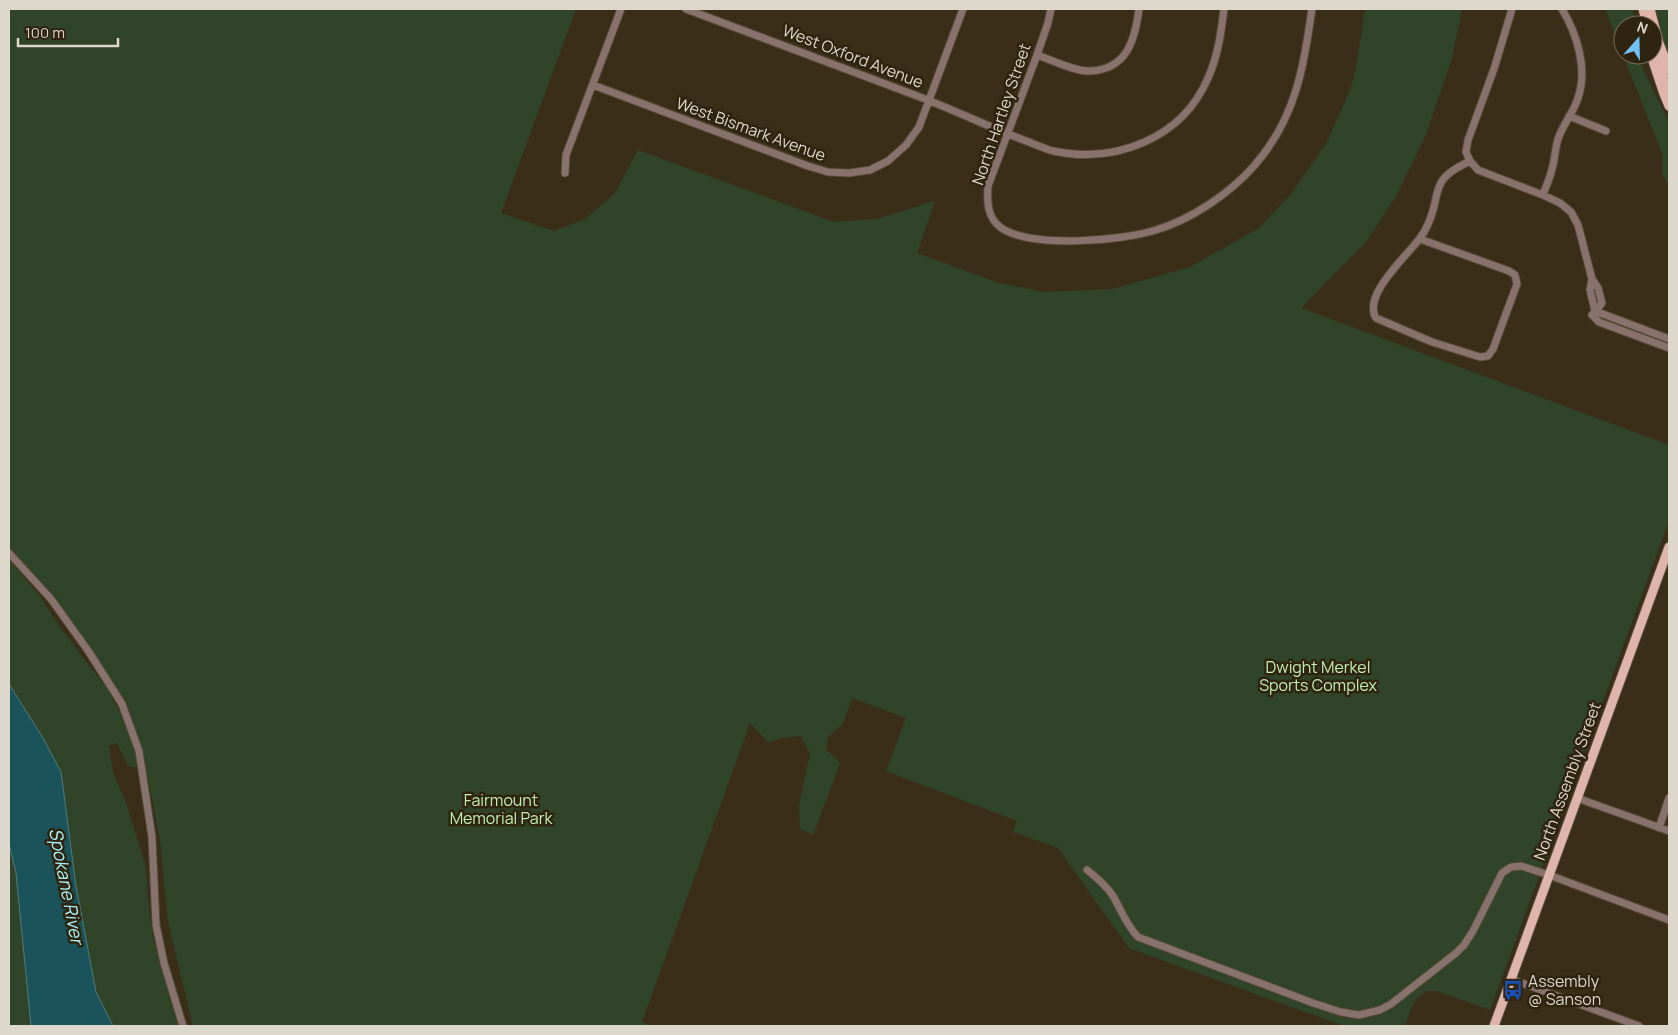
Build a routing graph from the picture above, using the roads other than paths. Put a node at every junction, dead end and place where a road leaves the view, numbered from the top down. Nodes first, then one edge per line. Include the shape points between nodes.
1 (621, 9) edge
2 (686, 9) edge
3 (964, 9) edge
4 (1051, 9) edge
5 (1139, 9) edge
6 (1224, 9) edge
7 (1312, 9) edge
8 (1512, 9) edge
9 (1562, 9) edge
10 (1663, 53) edge
11 (1037, 55) junction
12 (1654, 65) edge
13 (1659, 65) edge
14 (1669, 69) edge
15 (593, 85) junction
16 (1669, 88) edge
17 (929, 100) junction
18 (1669, 106) edge
19 (1569, 116) junction
20 (1606, 131) dead end
21 (1008, 134) junction
22 (1470, 161) junction
23 (565, 173) dead end
24 (1543, 194) junction
25 (1420, 239) junction
26 (1594, 313) junction
27 (1632, 325) junction
28 (1629, 333) junction
29 (1669, 339) edge
30 (1669, 348) edge
31 (1669, 547) edge
32 (9, 553) edge
33 (1577, 798) junction
34 (1669, 798) edge
35 (1659, 828) junction
36 (1669, 832) edge
37 (1087, 870) dead end
38 (1549, 875) junction
39 (1669, 920) edge
40 (1511, 979) junction
41 (183, 1026) edge
42 (1494, 1026) edge
43 (1639, 1026) edge

1 - 15 street
2 - 17 street, West Oxford Avenue
3 - 17 street, West Bismark Avenue
4 - 11 street, North Hartley Street
5 - 11 street via 1132,42 1123,57 1109,66 1088,71
6 - 21 street, West Oxford Avenue via 1218,50 1208,80 1181,118 1159,135 1131,148 1078,155 1051,150
7 - 21 street, North Hartley Street via 1304,62 1294,98 1269,147 1253,167 1213,202 1157,230 1099,241 1029,239 1015,236 999,226 989,212 988,186
8 - 22 street via 1468,140 1466,152
9 - 19 street via 1574,34 1581,68 1578,100
10 - 14 main road
11 - 21 street, North Hartley Street
12 - 18 main road
13 - 16 main road
15 - 17 street, West Bismark Avenue via 808,166 828,172 849,173 870,170 888,161 906,145 919,127
15 - 23 street via 566,155
17 - 21 street, West Oxford Avenue
19 - 20 street
19 - 24 street via 1558,141 1553,168
22 - 24 street via 1478,170
22 - 25 street via 1443,180 1428,226
24 - 26 street via 1571,212 1578,225 1602,303
25 - 25 street via 1510,271 1516,276 1517,284 1488,356 1480,357 1432,342 1376,318 1373,306 1380,287
26 - 27 street
26 - 28 street via 1599,322
27 - 28 street
27 - 29 street
28 - 30 street
31 - 33 main road, North Assembly Street
32 - 41 street via 51,599 90,652 122,704 139,751 152,837 156,924
33 - 35 street
33 - 38 main road, North Assembly Street
34 - 35 street
35 - 36 street
37 - 38 street via 1105,885 1138,937 1332,1010 1359,1015 1392,1004 1464,945 1502,872 1521,866
38 - 39 street
38 - 40 main road, North Assembly Street
40 - 42 main road, North Assembly Street
40 - 43 street

